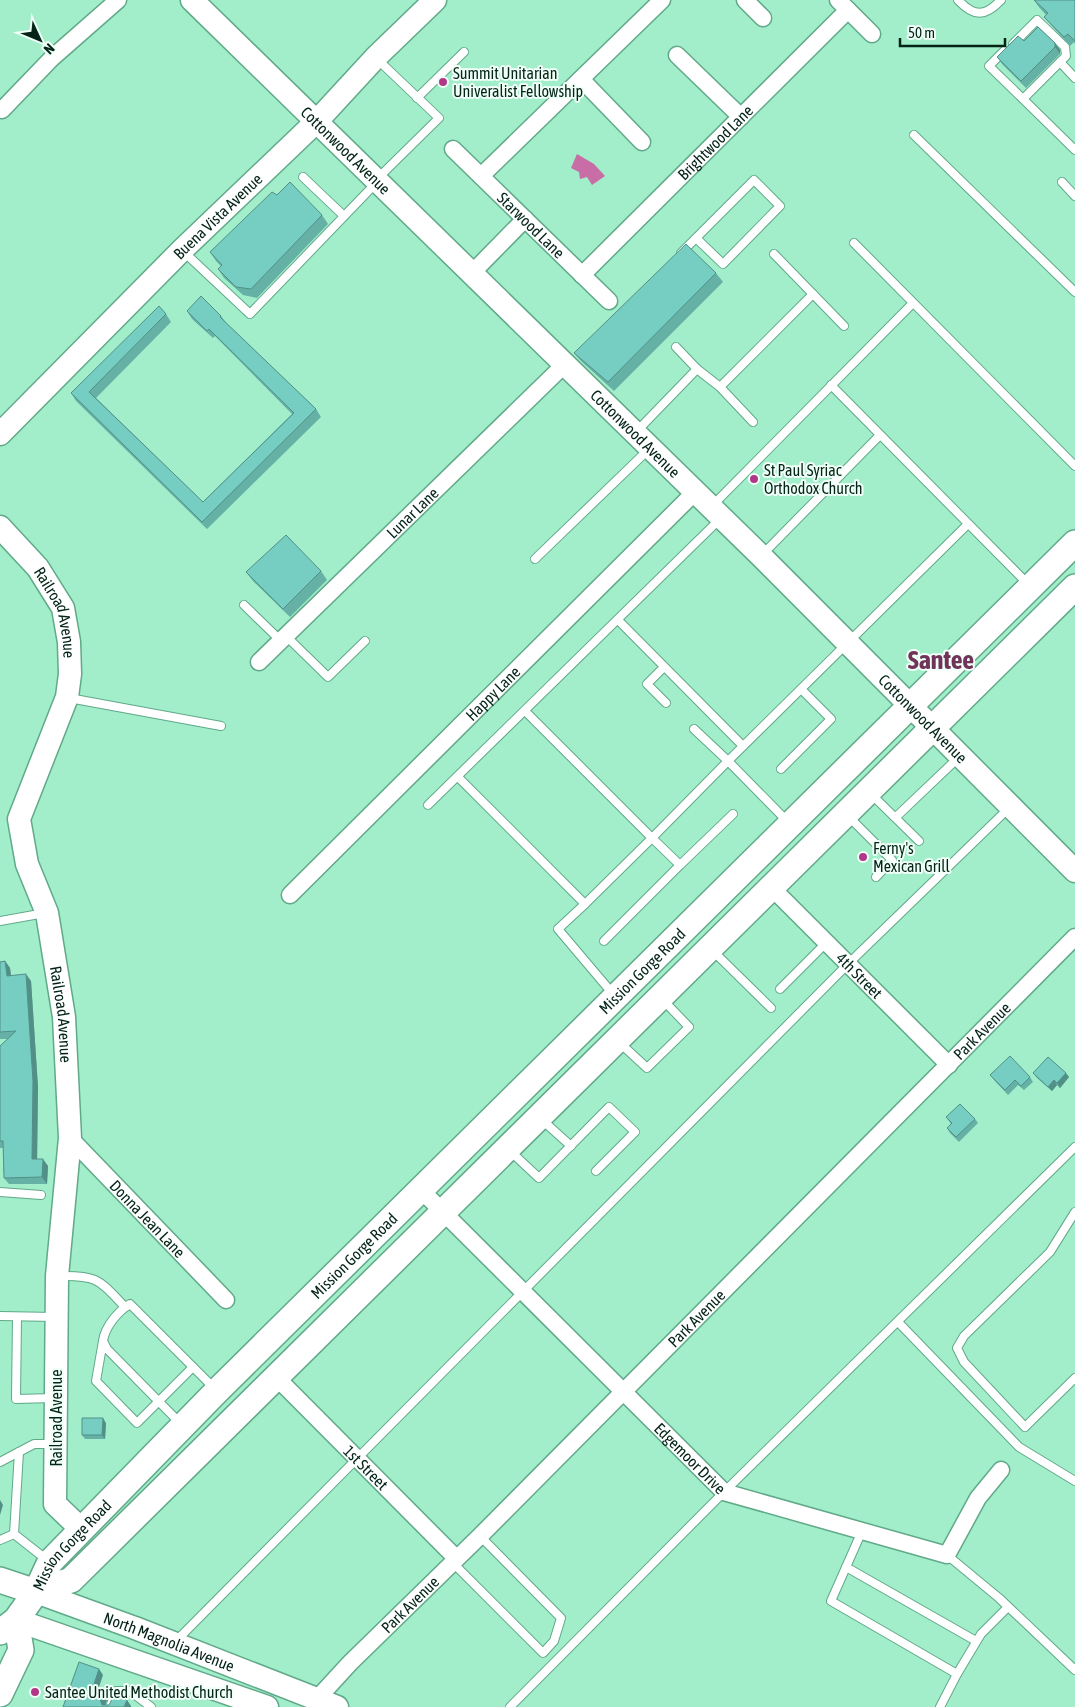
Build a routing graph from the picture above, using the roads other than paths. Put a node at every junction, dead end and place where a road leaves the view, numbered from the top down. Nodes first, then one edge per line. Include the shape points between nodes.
1 (118, 0) edge
2 (192, 0) edge
3 (435, 0) edge
4 (662, 0) edge
5 (745, 0) edge
6 (958, 0) edge
7 (1001, 0) edge
8 (843, 5) edge
9 (763, 18) dead end
10 (872, 34) dead end
11 (464, 52) dead end
12 (677, 55) dead end
13 (376, 57) junction
14 (1060, 62) junction
15 (1075, 78) edge
16 (581, 79) junction
17 (417, 98) junction
18 (1023, 99) junction
19 (2, 110) dead end
20 (740, 117) junction
21 (317, 121) junction
22 (914, 135) dead end
23 (642, 142) dead end
24 (453, 148) dead end
25 (1075, 150) edge
26 (481, 176) junction
27 (303, 177) dead end
28 (376, 182) junction
29 (1062, 182) dead end
30 (1075, 196) edge
31 (344, 216) junction
32 (525, 219) junction
33 (696, 238) junction
34 (854, 244) dead end
35 (182, 250) junction
36 (774, 254) dead end
37 (676, 258) edge
38 (472, 273) junction
39 (582, 275) junction
40 (1075, 292) edge
41 (813, 294) junction
42 (608, 301) dead end
43 (913, 303) junction
44 (844, 326) dead end
45 (676, 347) dead end
46 (568, 361) junction
47 (697, 369) junction
48 (831, 385) junction
49 (720, 387) junction
50 (753, 422) dead end
51 (0, 434) edge
52 (880, 435) junction
53 (642, 441) junction
54 (1075, 466) edge
55 (695, 492) junction
56 (716, 513) junction
57 (968, 524) junction
58 (0, 527) edge
59 (1075, 543) edge
60 (761, 556) junction
61 (535, 559) dead end
62 (1075, 587) edge
63 (1031, 588) junction
64 (244, 605) dead end
65 (618, 620) junction
66 (283, 639) junction
67 (365, 641) dead end
68 (848, 643) junction
69 (259, 662) dead end
70 (664, 667) junction
71 (801, 689) junction
72 (67, 698) junction
73 (666, 703) dead end
74 (911, 706) junction
75 (525, 711) junction
76 (221, 726) dead end
77 (932, 727) junction
78 (694, 729) dead end
79 (743, 746) junction
80 (960, 755) junction
81 (728, 761) junction
82 (781, 769) dead end
83 (458, 777) junction
84 (867, 790) junction
85 (428, 806) dead end
86 (1010, 806) junction
87 (844, 813) junction
88 (732, 814) dead end
89 (896, 817) junction
90 (791, 825) junction
91 (652, 838) junction
92 (919, 841) dead end
93 (680, 865) junction
94 (1075, 871) edge
95 (876, 877) dead end
96 (771, 887) junction
97 (290, 895) dead end
98 (584, 904) junction
99 (48, 913) junction
100 (0, 921) edge
101 (1075, 937) edge
102 (604, 941) dead end
103 (827, 942) junction
104 (710, 948) junction
105 (849, 964) junction
106 (780, 989) dead end
107 (660, 997) junction
108 (616, 998) junction
109 (771, 1008) dead end
110 (617, 1040) junction
111 (949, 1065) junction
112 (539, 1117) junction
113 (70, 1138) junction
114 (570, 1146) junction
115 (1075, 1147) edge
116 (507, 1149) junction
117 (596, 1171) dead end
118 (421, 1190) junction
119 (0, 1192) edge
120 (41, 1195) dead end
121 (443, 1212) junction
122 (1075, 1212) edge
123 (1072, 1222) edge
124 (57, 1276) junction
125 (525, 1292) junction
126 (226, 1300) dead end
127 (125, 1307) junction
128 (0, 1316) edge
129 (17, 1317) junction
130 (57, 1317) junction
131 (898, 1322) junction
132 (103, 1341) junction
133 (193, 1368) junction
134 (275, 1376) junction
135 (1075, 1378) edge
136 (623, 1390) junction
137 (217, 1391) junction
138 (56, 1398) junction
139 (159, 1401) junction
140 (182, 1425) junction
141 (56, 1444) junction
142 (19, 1452) junction
143 (358, 1458) junction
144 (0, 1462) edge
145 (1000, 1470) dead end
146 (1075, 1481) edge
147 (724, 1492) junction
148 (80, 1528) junction
149 (862, 1531) junction
150 (14, 1534) junction
151 (480, 1536) junction
152 (0, 1540) edge
153 (947, 1555) junction
154 (454, 1560) junction
155 (50, 1562) junction
156 (846, 1567) junction
157 (0, 1580) edge
158 (36, 1592) junction
159 (1008, 1607) junction
160 (5, 1622) edge
161 (976, 1641) junction
162 (174, 1644) junction
163 (1075, 1670) edge
164 (958, 1674) junction
165 (0, 1694) edge
166 (327, 1703) edge
167 (260, 1706) edge
168 (110, 1707) edge
169 (151, 1707) edge
170 (510, 1707) edge
171 (940, 1707) edge

1 - 19 street via 52,58
2 - 21 street, Cottonwood Avenue
3 - 13 street, Buena Vista Avenue
4 - 16 street
5 - 9 street
6 - 7 lane via 966,8 979,13 990,11
8 - 10 street
8 - 20 street, Brightwood Lane
11 - 17 lane
12 - 20 street
13 - 17 lane
13 - 21 street, Buena Vista Avenue
14 - 15 lane
14 - 18 lane
14 - 18 lane via 1066,56 1065,47 1037,20 989,66
16 - 23 street
16 - 26 street
17 - 28 lane via 439,118
18 - 25 lane
20 - 39 street, Brightwood Lane
21 - 28 street, Cottonwood Avenue
21 - 35 street, Buena Vista Avenue
22 - 40 lane
24 - 26 street, Starwood Lane
26 - 32 street, Starwood Lane
27 - 31 lane
28 - 31 lane
28 - 38 street, Cottonwood Avenue
29 - 30 lane
31 - 35 lane via 250,314
32 - 38 street
32 - 39 street, Starwood Lane
33 - 33 lane via 723,264 780,206 754,180
33 - 37 lane
34 - 43 lane
35 - 51 street, Buena Vista Avenue
36 - 41 lane
38 - 46 street, Cottonwood Avenue
39 - 42 street, Starwood Lane
41 - 44 lane
41 - 49 lane
43 - 48 lane
43 - 54 lane
45 - 47 lane
46 - 53 street, Cottonwood Avenue
46 - 66 street, Lunar Lane
47 - 49 lane
47 - 53 lane
48 - 52 lane
48 - 56 lane
49 - 50 lane
52 - 57 lane
52 - 60 lane
53 - 55 street, Cottonwood Avenue
53 - 61 lane
55 - 56 street, Cottonwood Avenue
55 - 97 street, Happy Lane
56 - 60 street, Cottonwood Avenue
56 - 65 lane
57 - 63 lane
57 - 68 lane
58 - 72 street, Railroad Avenue via 38,568 63,608 69,642
59 - 63 main road, Mission Gorge Road
60 - 68 street, Cottonwood Avenue
62 - 77 main road, Mission Gorge Road
63 - 74 main road, Mission Gorge Road
64 - 66 lane
65 - 70 lane
65 - 75 lane
66 - 67 lane via 328,677
66 - 69 street, Lunar Lane
68 - 71 lane
68 - 74 street, Cottonwood Avenue
70 - 73 lane via 647,684
70 - 79 lane
71 - 79 lane
71 - 82 lane via 832,718
72 - 76 lane
72 - 99 street, Railroad Avenue via 19,819 27,864
74 - 77 street, Cottonwood Avenue
74 - 90 main road, Mission Gorge Road
75 - 83 lane
75 - 91 lane
77 - 80 street, Cottonwood Avenue
77 - 84 main road, Mission Gorge Road
78 - 81 lane
79 - 81 lane
80 - 86 street, Cottonwood Avenue
80 - 89 lane
81 - 90 lane
81 - 91 lane
83 - 85 lane
83 - 98 lane
84 - 87 main road, Mission Gorge Road
84 - 89 lane
86 - 94 street, Cottonwood Avenue
86 - 105 lane
87 - 95 lane via 892,860
87 - 96 main road, Mission Gorge Road
88 - 93 lane
89 - 92 lane
90 - 108 main road, Mission Gorge Road
91 - 93 lane
91 - 98 lane
93 - 102 lane
96 - 103 street, 4th Street
96 - 104 main road, Mission Gorge Road
98 - 108 lane via 558,929
99 - 100 lane
99 - 113 street, Railroad Avenue via 64,1017
101 - 111 street, Park Avenue
103 - 105 street, 4th Street
103 - 106 lane
104 - 107 main road, Mission Gorge Road
104 - 109 lane
105 - 111 street, 4th Street
105 - 125 lane
107 - 110 main road, Mission Gorge Road
107 - 110 lane via 689,1027 647,1068
108 - 118 main road, Mission Gorge Road
110 - 112 main road, Mission Gorge Road
111 - 136 street, Park Avenue
112 - 114 lane
112 - 116 main road, Mission Gorge Road
113 - 124 street, Railroad Avenue
113 - 126 street, Donna Jean Lane
114 - 116 lane via 539,1178
114 - 117 lane via 610,1107 635,1132
115 - 131 lane
116 - 121 main road, Mission Gorge Road
118 - 121 street, Edgemoor Drive
118 - 137 main road, Mission Gorge Road
119 - 120 lane
121 - 125 street, Edgemoor Drive
121 - 134 main road, Mission Gorge Road
122 - 123 lane
123 - 135 lane via 1050,1252 964,1336 958,1348 964,1362 1025,1427
124 - 127 lane via 86,1275 94,1278
124 - 130 street, Railroad Avenue
125 - 136 street, Edgemoor Drive
125 - 143 lane
127 - 132 lane via 108,1326
127 - 133 lane via 130,1304
128 - 129 lane
129 - 130 lane
129 - 138 lane via 16,1399
130 - 138 street, Railroad Avenue
131 - 146 lane via 1019,1447
131 - 147 lane
132 - 139 lane via 107,1349
132 - 139 lane via 96,1382 137,1423
133 - 137 lane
133 - 139 lane
134 - 143 street, 1st Street
134 - 158 main road, Mission Gorge Road via 71,1580
136 - 147 street, Edgemoor Drive
136 - 151 street, Park Avenue
137 - 140 main road, Mission Gorge Road
138 - 141 street, Railroad Avenue
139 - 140 lane
140 - 148 main road, Mission Gorge Road
141 - 142 lane via 34,1444
141 - 148 street, Railroad Avenue via 55,1504
142 - 144 lane
142 - 150 lane
143 - 154 street, 1st Street
143 - 162 lane
145 - 153 street via 978,1498
147 - 149 street, Edgemoor Drive
147 - 170 lane
148 - 155 main road, Mission Gorge Road
149 - 153 street, Edgemoor Drive
149 - 156 lane
150 - 152 lane
150 - 155 lane
151 - 154 street, Park Avenue
151 - 154 lane via 561,1618 554,1641 543,1653
153 - 159 lane
154 - 166 street, Park Avenue
155 - 158 main road, Mission Gorge Road
156 - 161 lane
156 - 164 lane via 831,1601
157 - 158 main road, North Magnolia Avenue
158 - 160 main road
158 - 162 street, North Magnolia Avenue
159 - 161 lane
159 - 163 lane
160 - 165 main road via 21,1650
160 - 167 street, North Magnolia Avenue
161 - 164 lane
162 - 166 street, North Magnolia Avenue
164 - 171 lane
168 - 169 lane via 116,1692 130,1691

